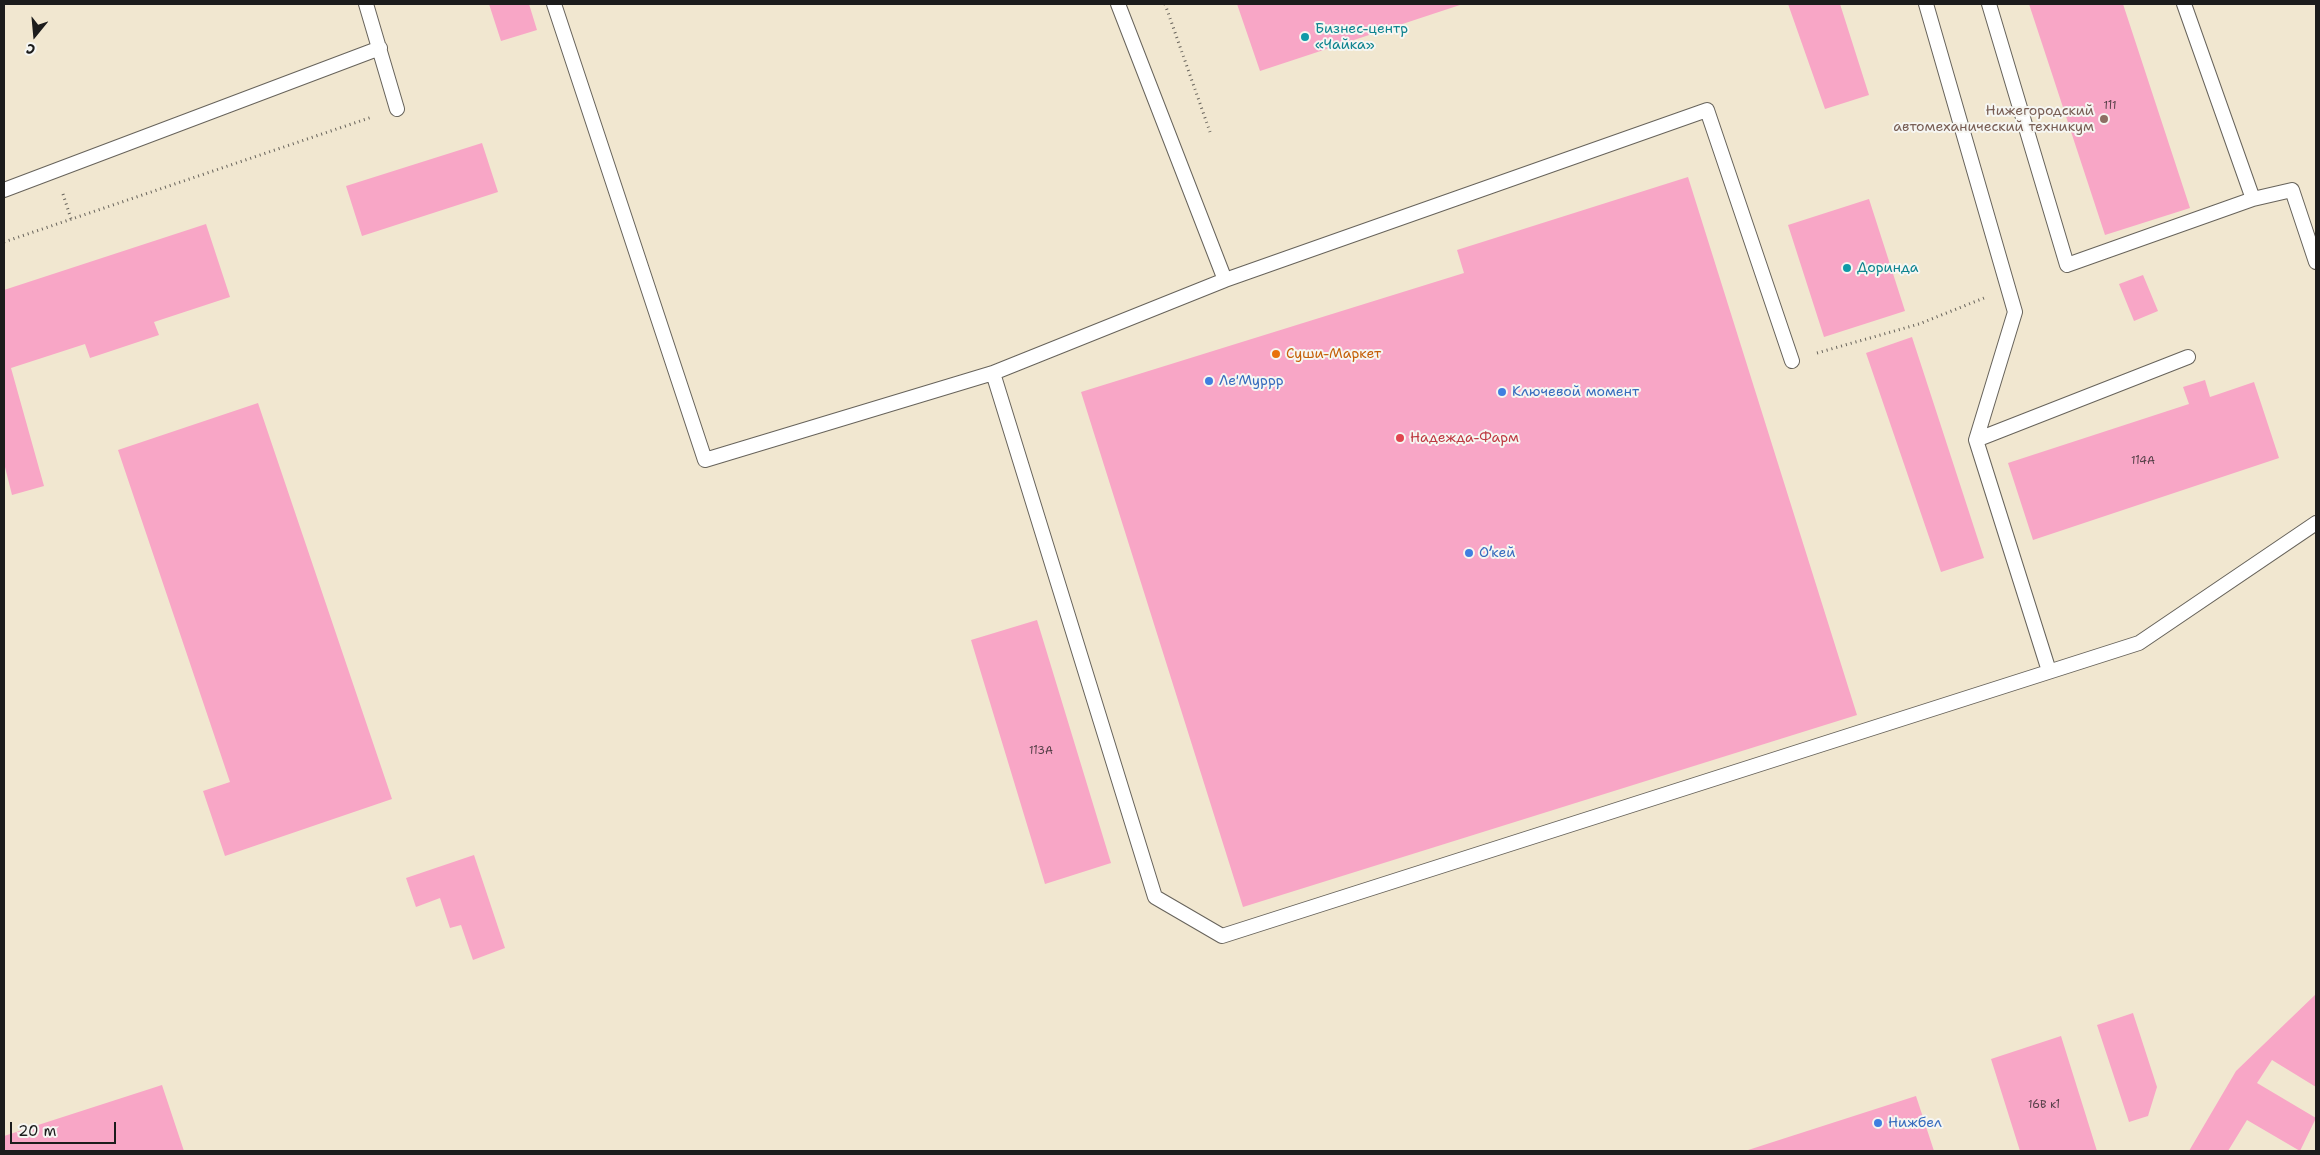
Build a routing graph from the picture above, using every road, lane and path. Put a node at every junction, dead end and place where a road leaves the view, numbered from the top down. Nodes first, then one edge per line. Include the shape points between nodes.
1 (366, 4) edge
2 (554, 4) edge
3 (1118, 4) edge
4 (1165, 4) edge
5 (1926, 4) edge
6 (1989, 4) edge
7 (2184, 4) edge
8 (380, 48) junction
9 (397, 109) joint
10 (1210, 132) dead end
11 (4, 190) edge
12 (2253, 199) junction
13 (4, 242) edge
14 (2316, 262) edge
15 (1225, 280) junction
16 (2007, 288) junction
17 (2188, 356) dead end
18 (1792, 360) joint
19 (993, 373) junction
20 (1976, 440) junction
21 (2316, 523) edge
22 (2049, 671) junction

1 - 8 lane
2 - 19 lane via 705,460
3 - 15 lane
4 - 10 path
5 - 16 lane
6 - 12 lane via 2067,265
7 - 12 lane
8 - 9 lane
8 - 11 lane
9 - 13 path
12 - 14 lane via 2292,190
15 - 18 lane via 1707,110
15 - 19 lane
16 - 18 path via 1919,324
16 - 20 lane via 2015,312
17 - 20 lane
19 - 22 lane via 1155,897 1222,936
20 - 22 lane
21 - 22 lane via 2139,643

